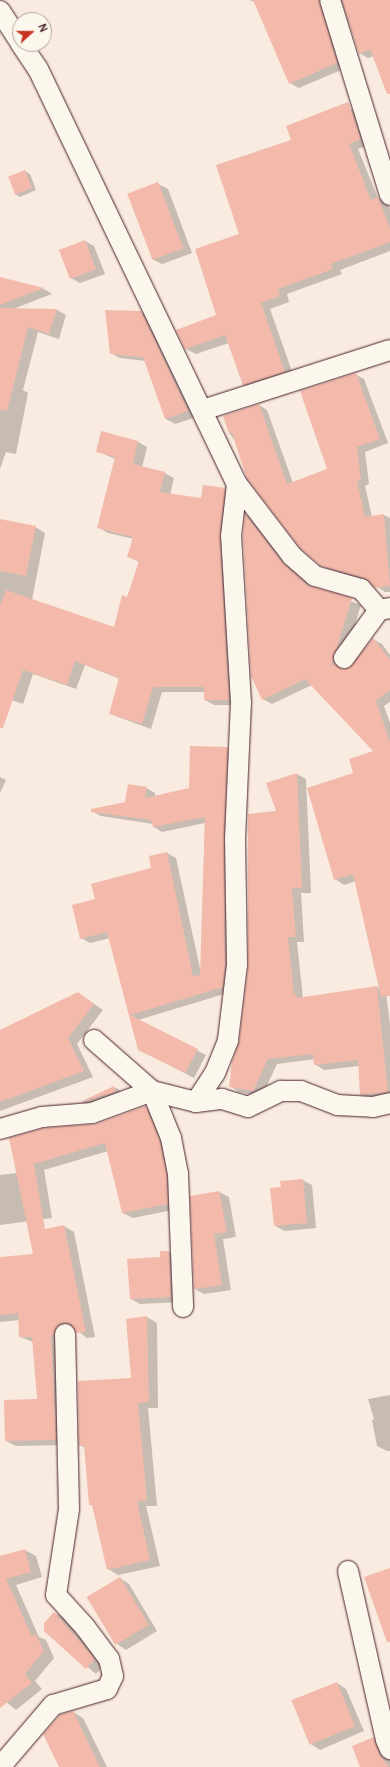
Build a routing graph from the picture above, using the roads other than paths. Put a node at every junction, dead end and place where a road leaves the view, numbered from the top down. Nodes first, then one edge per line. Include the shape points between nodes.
1 (330, 0) edge
2 (0, 11) edge
3 (12, 29) edge
4 (27, 52) edge
5 (390, 195) edge
6 (390, 350) edge
7 (202, 410) junction
8 (238, 484) junction
9 (384, 609) edge
10 (344, 658) dead end
11 (94, 1040) dead end
12 (152, 1091) junction
13 (196, 1102) junction
14 (390, 1103) edge
15 (0, 1129) edge
16 (183, 1307) dead end
17 (65, 1334) dead end
18 (348, 1571) dead end
19 (390, 1749) edge
20 (0, 1767) edge

1 - 5 street
2 - 3 street
4 - 7 street via 38,69
6 - 7 street
7 - 8 street
8 - 9 street via 292,556 315,576 361,589
8 - 13 street via 231,536 241,703 235,839 237,965 228,1040 215,1073
9 - 10 street
11 - 12 street
12 - 13 street
12 - 15 street via 92,1113 42,1117
12 - 16 street via 171,1138 178,1174
13 - 14 street via 222,1099 248,1107 281,1091 301,1090 337,1104 373,1106
17 - 20 street via 69,1508 56,1595 109,1659 113,1676 107,1689 53,1705
18 - 19 street

